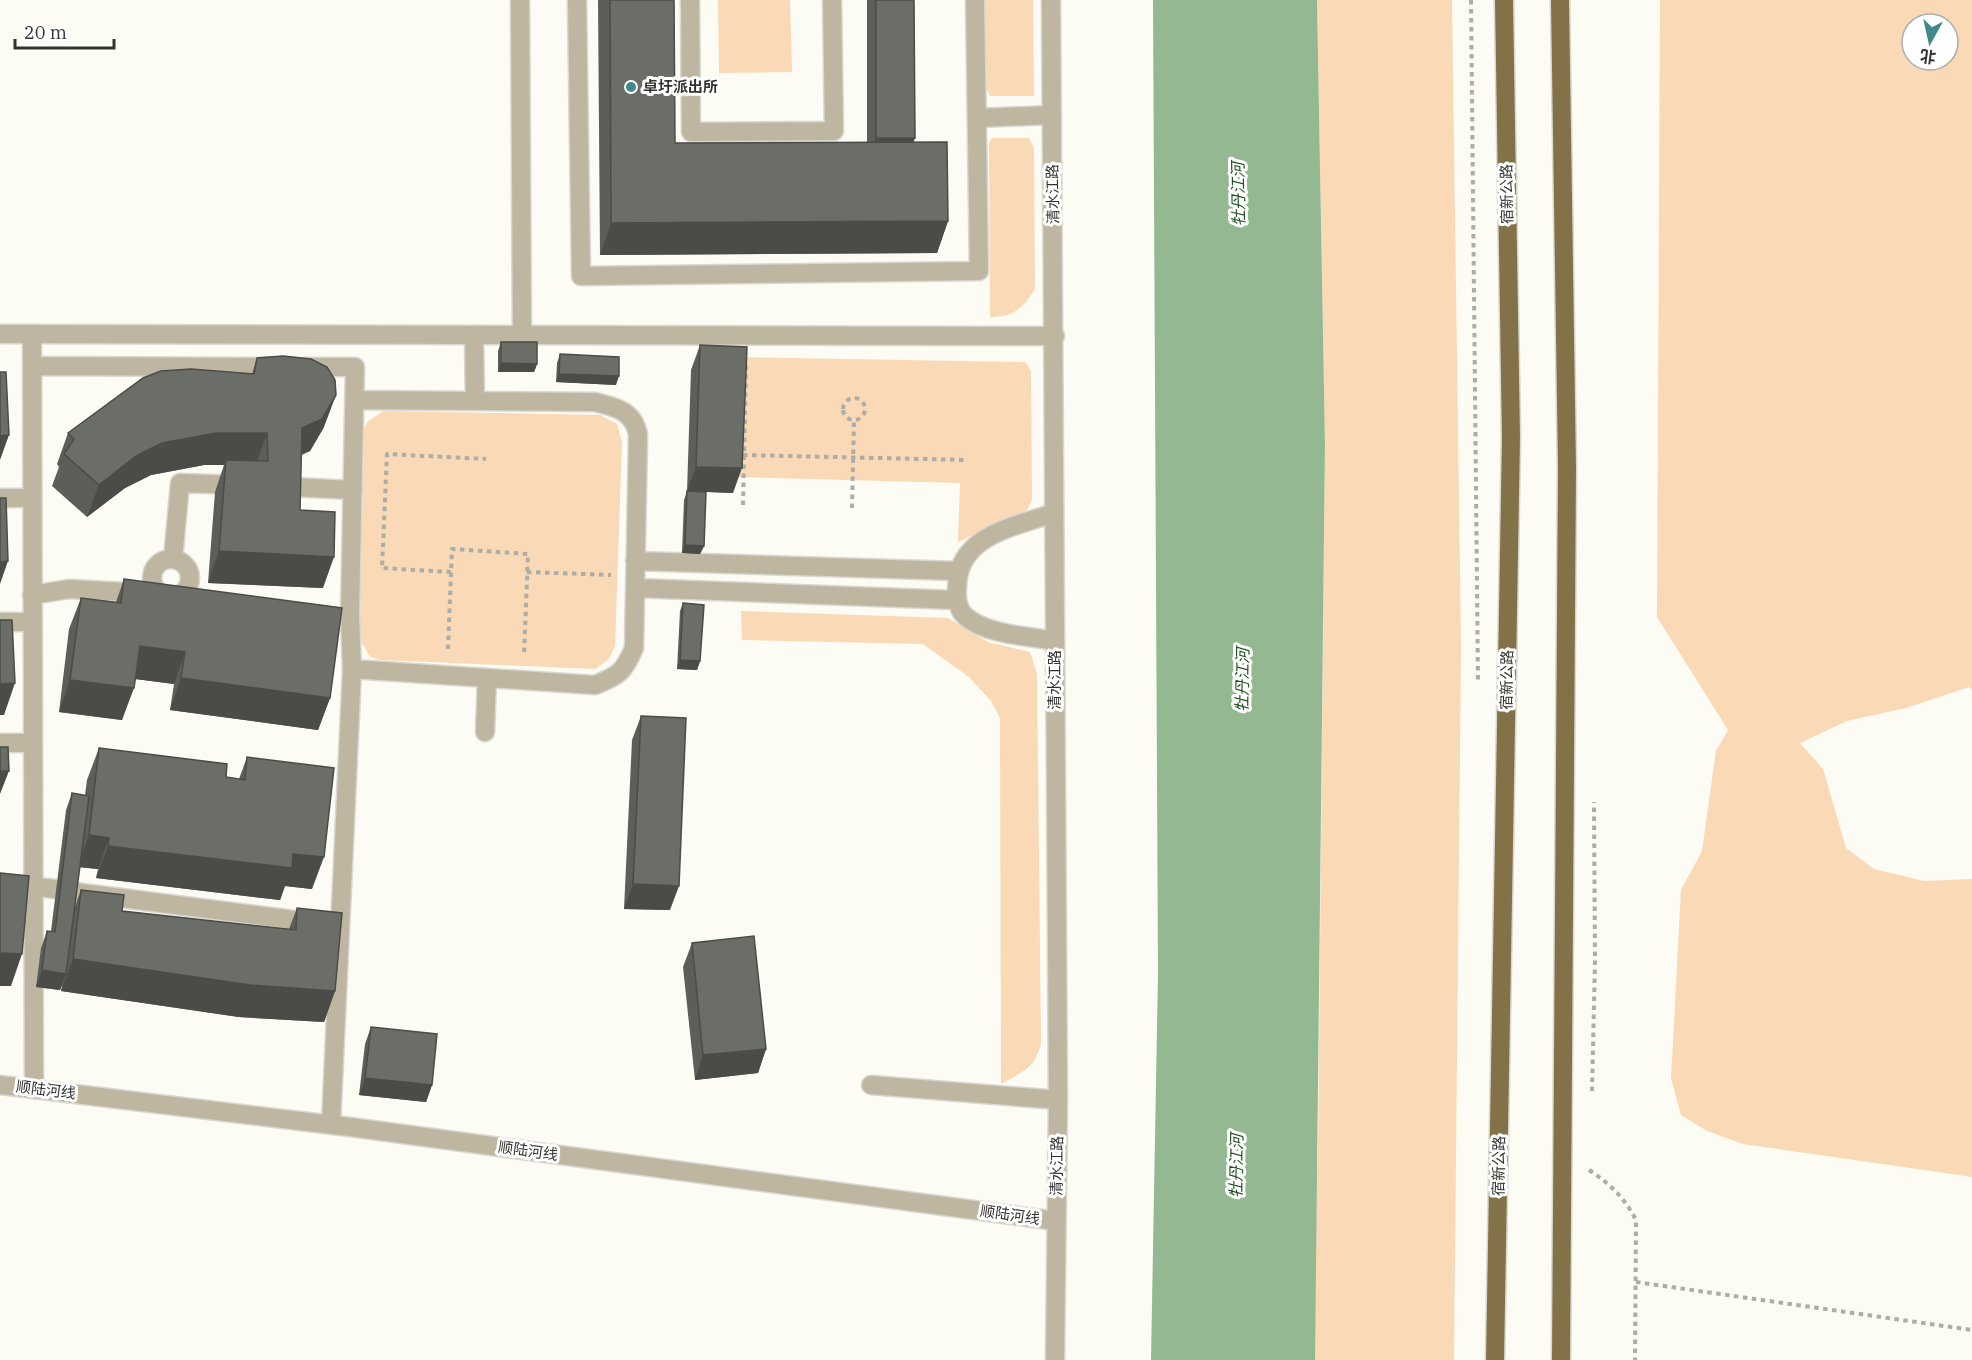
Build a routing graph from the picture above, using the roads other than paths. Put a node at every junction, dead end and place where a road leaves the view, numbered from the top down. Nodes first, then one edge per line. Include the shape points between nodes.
1 (520, 0) edge
2 (577, 0) edge
3 (690, 0) edge
4 (832, 0) edge
5 (975, 0) edge
6 (1051, 0) edge
7 (1504, 0) edge
8 (1560, 0) edge
9 (1052, 116) junction
10 (977, 118) junction
11 (0, 334) edge
12 (32, 334) junction
13 (474, 335) junction
14 (522, 335) junction
15 (1055, 336) junction
16 (32, 366) junction
17 (355, 400) junction
18 (475, 401) junction
19 (256, 486) edge
20 (291, 487) edge
21 (353, 490) junction
22 (0, 498) edge
23 (32, 498) junction
24 (1054, 513) junction
25 (173, 559) junction
26 (957, 571) junction
27 (635, 575) junction
28 (156, 589) junction
29 (185, 591) junction
30 (32, 595) junction
31 (203, 598) edge
32 (956, 600) junction
33 (327, 613) edge
34 (350, 615) junction
35 (0, 622) edge
36 (32, 622) junction
37 (1055, 641) junction
38 (352, 669) junction
39 (487, 678) junction
40 (485, 732) dead end
41 (0, 743) edge
42 (32, 743) junction
43 (0, 884) edge
44 (32, 886) junction
45 (55, 889) dead end
46 (74, 892) edge
47 (340, 926) junction
48 (0, 1085) edge
49 (871, 1085) dead end
50 (34, 1089) junction
51 (1058, 1100) junction
52 (331, 1125) junction
53 (1056, 1221) junction
54 (1055, 1360) edge
55 (1495, 1360) edge
56 (1561, 1360) edge

1 - 14 street
2 - 10 street via 581,276 979,271
3 - 4 street via 691,132 834,131
5 - 10 street
6 - 9 street, 清水江路
7 - 55 highway, 宿新公路 via 1511,438
8 - 56 highway via 1567,468
9 - 10 street
9 - 15 street, 清水江路
11 - 12 street
12 - 13 street
12 - 16 street
13 - 14 street
13 - 18 street
14 - 15 street
15 - 24 street, 清水江路
16 - 17 street via 355,367
16 - 23 street
17 - 18 street
17 - 21 street
18 - 27 street via 595,402 624,410 638,435
19 - 25 street via 180,483
20 - 21 street
21 - 34 street
22 - 23 street
23 - 30 street
24 - 26 street via 985,538 964,557
24 - 37 street, 清水江路
25 - 28 street via 161,562 153,572
25 - 29 street via 184,563 190,574
26 - 27 street via 695,565
26 - 32 street
27 - 32 street
27 - 39 street via 634,648 627,667 616,677 595,685
28 - 29 street via 170,596
28 - 30 street via 69,589
29 - 31 street
30 - 36 street
32 - 37 street via 965,616 988,628
33 - 34 street
34 - 38 street
35 - 36 street
36 - 42 street
37 - 51 street, 清水江路
38 - 39 street
38 - 47 street
39 - 40 street
41 - 42 street
42 - 44 street
43 - 44 street
44 - 45 street
44 - 50 street
46 - 47 street
47 - 52 street
48 - 50 street, 顺陆河线
49 - 51 street
50 - 52 street, 顺陆河线
51 - 53 street, 清水江路
52 - 53 street, 顺陆河线
53 - 54 street, 清水江路

